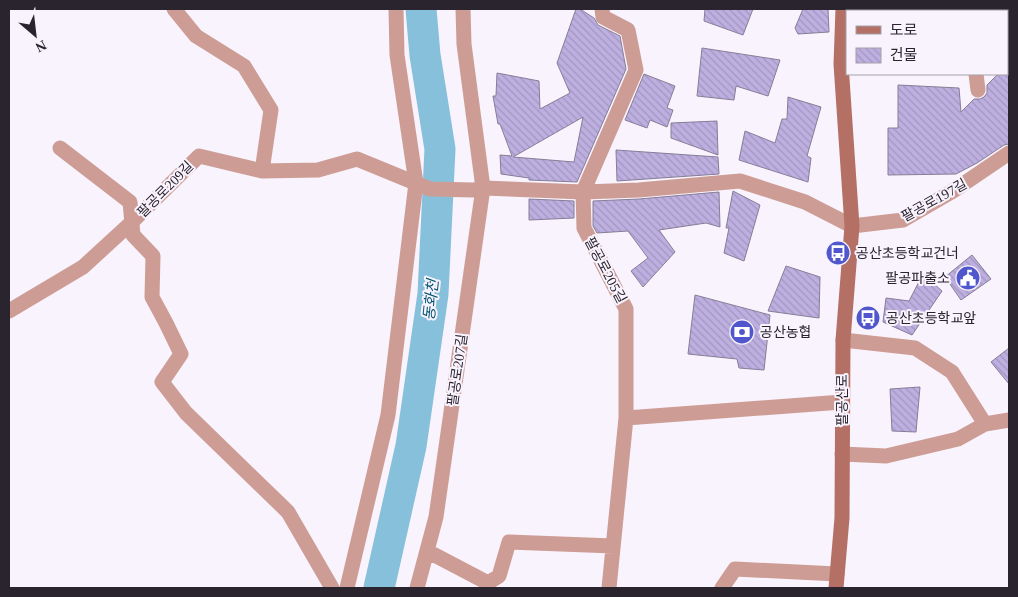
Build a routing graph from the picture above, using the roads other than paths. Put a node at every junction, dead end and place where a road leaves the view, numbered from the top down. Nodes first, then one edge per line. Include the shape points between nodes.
1 (174, 9) edge
2 (396, 9) edge
3 (463, 9) edge
4 (602, 9) edge
5 (843, 9) edge
6 (976, 75) edge
7 (978, 90) dead end
8 (60, 148) dead end
9 (1009, 153) edge
10 (262, 171) junction
11 (423, 186) junction
12 (478, 189) junction
13 (583, 192) junction
14 (132, 222) junction
15 (852, 226) junction
16 (9, 311) edge
17 (843, 340) junction
18 (842, 402) junction
19 (626, 418) junction
20 (1009, 420) edge
21 (985, 424) junction
22 (842, 454) junction
23 (613, 546) junction
24 (427, 551) junction
25 (837, 581) edge
26 (332, 588) edge
27 (347, 588) edge
28 (417, 588) edge
29 (609, 588) edge
30 (722, 588) edge

1 - 10 street via 196,36 244,66 272,110
2 - 11 street via 397,55
3 - 12 street, 팔공로207길
4 - 13 street, 팔공로205길 via 603,17 628,30 636,70
5 - 15 main road, 팔공산로 via 842,64
6 - 7 street
8 - 14 street, 팔공로209길 via 130,202
9 - 15 street, 팔공로197길 via 903,220
10 - 11 street via 318,170 357,159
10 - 14 street, 팔공로209길 via 199,156
11 - 12 street
11 - 27 street via 388,415
12 - 13 street
12 - 24 street, 팔공로207길 via 436,517
13 - 15 street via 740,181 805,202
13 - 19 street, 팔공로205길 via 584,228 626,309
14 - 16 street, 팔공로209길 via 83,267
14 - 26 street, 팔공로209길 via 133,235 153,256 152,297 181,354 162,382 186,413 288,512
15 - 17 main road, 팔공산로
17 - 18 main road, 팔공산로
17 - 21 street via 915,348 952,372
18 - 19 street
18 - 22 main road, 팔공산로
19 - 23 street, 팔공로205길
20 - 21 street
21 - 22 street via 958,439 886,456
22 - 25 main road, 팔공산로 via 842,518
23 - 24 street via 509,542 499,576 488,583
23 - 29 street, 팔공로205길
24 - 28 street, 팔공로207길
25 - 30 street, 팔공산로 via 735,569

